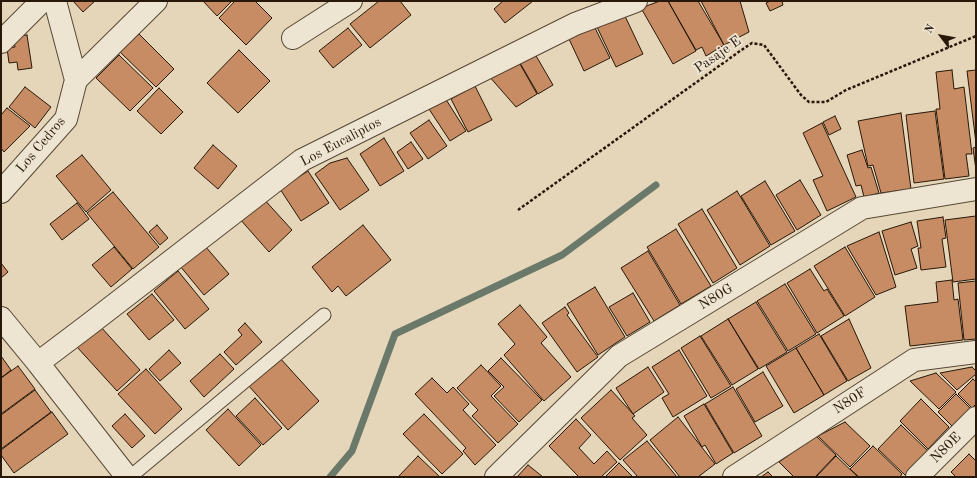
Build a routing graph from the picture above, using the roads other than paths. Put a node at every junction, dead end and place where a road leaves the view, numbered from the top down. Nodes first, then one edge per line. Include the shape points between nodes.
1 (42, 1) edge
2 (55, 1) edge
3 (156, 1) edge
4 (351, 1) edge
5 (636, 1) edge
6 (293, 38) dead end
7 (1, 42) edge
8 (76, 80) junction
9 (976, 189) edge
10 (1, 192) edge
11 (324, 315) dead end
12 (1, 318) edge
13 (976, 352) edge
14 (38, 363) junction
15 (976, 418) edge
16 (129, 477) edge
17 (496, 477) edge
18 (734, 477) edge
19 (916, 477) edge

1 - 7 street
2 - 8 street, Los Cedros
3 - 8 street
4 - 6 street
5 - 14 street, Los Eucaliptos via 575,24 302,160
8 - 10 street, Los Cedros via 66,120
9 - 17 street, N80G via 862,208 619,356
11 - 16 lane
12 - 14 street
13 - 18 street, N80F via 914,360
14 - 16 street
15 - 19 street, N80E

